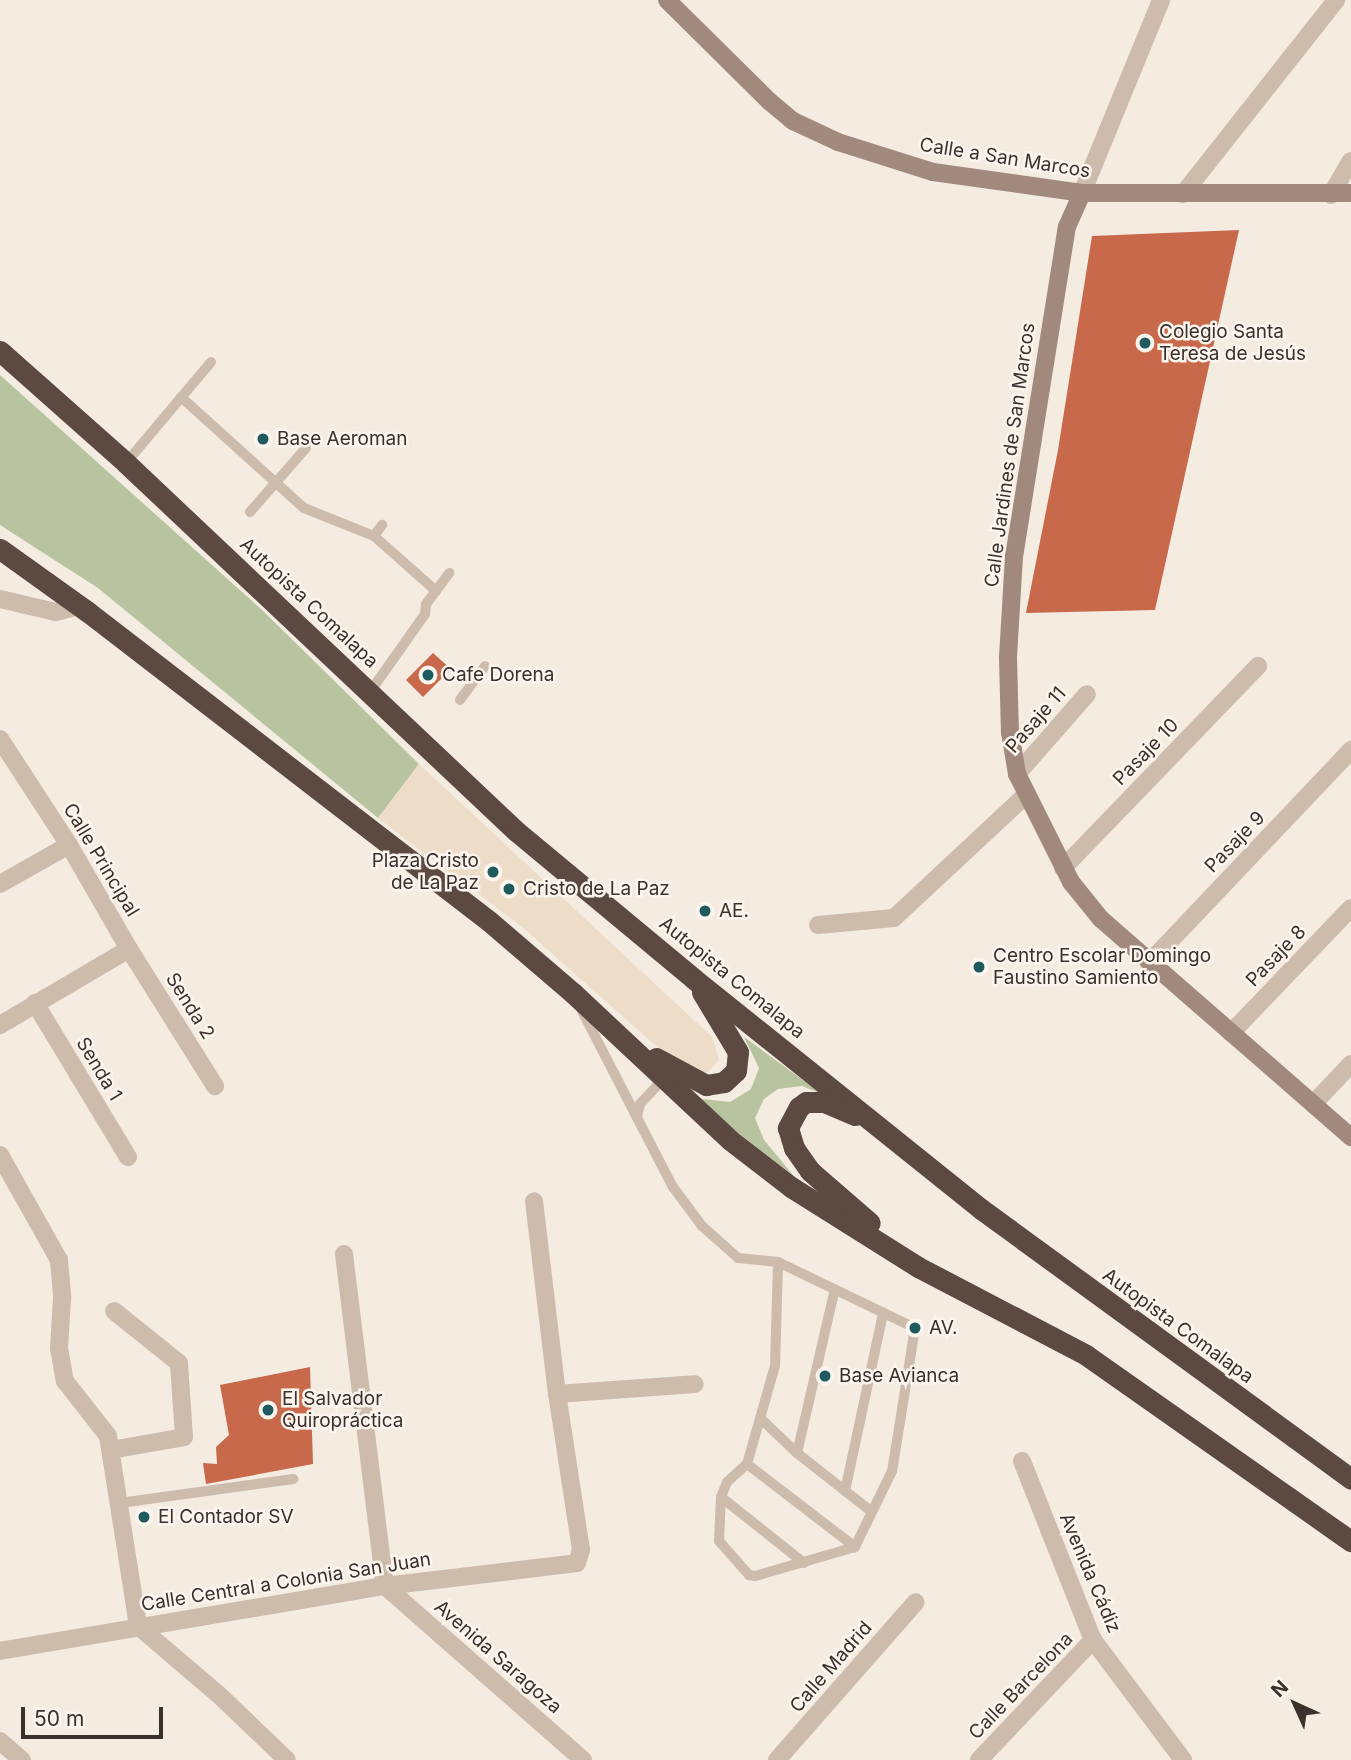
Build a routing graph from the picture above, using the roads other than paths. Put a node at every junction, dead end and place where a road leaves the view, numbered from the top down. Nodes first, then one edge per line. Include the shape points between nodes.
1 (1161, 0) edge
2 (1336, 0) edge
3 (671, 2) edge
4 (1351, 161) edge
5 (1082, 193) junction
6 (1351, 193) edge
7 (1183, 194) junction
8 (1331, 195) junction
9 (0, 351) edge
10 (211, 362) dead end
11 (181, 397) junction
12 (306, 448) dead end
13 (126, 463) junction
14 (274, 481) junction
15 (250, 512) dead end
16 (382, 525) dead end
17 (374, 536) junction
18 (0, 549) edge
19 (449, 573) dead end
20 (436, 591) junction
21 (0, 599) edge
22 (79, 606) junction
23 (485, 666) dead end
24 (1258, 666) dead end
25 (370, 692) junction
26 (1087, 694) dead end
27 (460, 700) dead end
28 (0, 739) edge
29 (1351, 750) edge
30 (6, 759) edge
31 (1017, 774) junction
32 (1026, 794) junction
33 (69, 845) junction
34 (1063, 868) junction
35 (0, 884) edge
36 (1351, 908) edge
37 (818, 925) dead end
38 (129, 948) junction
39 (1149, 963) junction
40 (694, 979) junction
41 (573, 993) junction
42 (35, 1003) junction
43 (0, 1025) edge
44 (1231, 1033) junction
45 (619, 1035) junction
46 (1351, 1064) edge
47 (664, 1078) junction
48 (215, 1086) dead end
49 (1313, 1104) junction
50 (637, 1117) junction
51 (1351, 1137) edge
52 (0, 1155) edge
53 (918, 1156) junction
54 (128, 1157) dead end
55 (534, 1200) dead end
56 (344, 1254) dead end
57 (778, 1262) junction
58 (918, 1267) junction
59 (835, 1289) junction
60 (114, 1311) dead end
61 (883, 1313) junction
62 (695, 1384) dead end
63 (557, 1394) junction
64 (760, 1418) junction
65 (797, 1453) junction
66 (113, 1455) junction
67 (1022, 1461) dead end
68 (747, 1464) junction
69 (293, 1479) dead end
70 (1351, 1479) edge
71 (845, 1490) junction
72 (721, 1497) junction
73 (120, 1503) junction
74 (872, 1512) junction
75 (1351, 1542) edge
76 (855, 1547) junction
77 (804, 1563) junction
78 (385, 1586) junction
79 (916, 1602) dead end
80 (138, 1626) junction
81 (1093, 1640) junction
82 (0, 1651) edge
83 (0, 1741) edge
84 (22, 1760) edge
85 (287, 1760) edge
86 (583, 1760) edge
87 (777, 1760) edge
88 (979, 1760) edge
89 (1183, 1760) edge

1 - 5 street
2 - 7 street
3 - 5 main road, Calle a San Marcos via 769,101 793,121 825,136 933,172
4 - 8 street
5 - 7 main road, Calle a San Marcos
5 - 31 main road, Calle Jardines de San Marcos via 1066,226 1014,556 1008,658 1010,732
6 - 8 main road, Calle a San Marcos
7 - 8 main road, Calle a San Marcos
9 - 13 highway, Autopista Comalapa
10 - 11 lane
11 - 13 lane
11 - 14 lane
12 - 14 lane
13 - 25 highway, Autopista Comalapa
14 - 15 lane
14 - 17 lane via 304,508
16 - 17 lane
17 - 20 lane
18 - 22 highway
19 - 20 lane
20 - 25 lane
21 - 22 street via 56,612
22 - 41 highway via 401,850
23 - 27 lane
24 - 34 street, Pasaje 10
25 - 40 highway, Autopista Comalapa via 516,831
26 - 31 street, Pasaje 11
28 - 30 street, Calle Principal
29 - 39 street, Pasaje 9
30 - 33 street, Calle Principal
31 - 32 main road, Calle Jardines de San Marcos
32 - 34 main road, Calle Jardines de San Marcos
32 - 37 street via 894,918
33 - 35 street
33 - 38 street, Calle Principal
34 - 39 main road, Calle Jardines de San Marcos via 1101,919
36 - 44 street, Pasaje 8
38 - 42 street, Calle Principal
38 - 48 street, Senda 2
39 - 44 main road, Calle Jardines de San Marcos
40 - 45 highway via 738,1052 736,1071 724,1082 706,1085 692,1080
40 - 53 highway, Autopista Comalapa
41 - 45 highway
41 - 50 lane
42 - 43 street, Calle Principal
42 - 54 street, Senda 1
44 - 49 main road, Calle Jardines de San Marcos
45 - 47 highway
46 - 49 street
47 - 50 lane via 640,1104
47 - 58 highway via 730,1140 791,1186
49 - 51 main road, Calle Jardines de San Marcos
50 - 57 lane via 673,1187 702,1226 738,1258
52 - 66 street via 59,1261 58,1348 65,1381 108,1436
53 - 58 highway via 882,1130 824,1102 806,1102 799,1107 788,1128 810,1171
53 - 70 highway, Autopista Comalapa via 1049,1261
55 - 63 street
56 - 78 street
57 - 59 lane
57 - 64 lane via 775,1366
58 - 75 highway via 1086,1354
59 - 61 lane
59 - 65 lane
60 - 66 street via 179,1363 184,1437
61 - 71 lane
61 - 74 lane via 915,1328 892,1471
62 - 63 street
63 - 78 street, Calle Central a Colonia San Juan via 579,1560
64 - 65 lane
64 - 68 lane
65 - 71 lane
66 - 73 street
67 - 81 street, Avenida Cádiz
68 - 72 lane via 727,1482
68 - 76 lane
69 - 73 lane
71 - 74 lane
72 - 77 lane
72 - 77 lane via 719,1541 749,1575
73 - 80 street
74 - 76 lane
76 - 77 lane
78 - 80 street, Calle Central a Colonia San Juan
78 - 86 street, Avenida Saragoza
79 - 87 street, Calle Madrid
80 - 82 street, Calle Central a Colonia San Juan
80 - 85 street
81 - 88 street, Calle Barcelona
81 - 89 street, Avenida Cádiz
83 - 84 street

